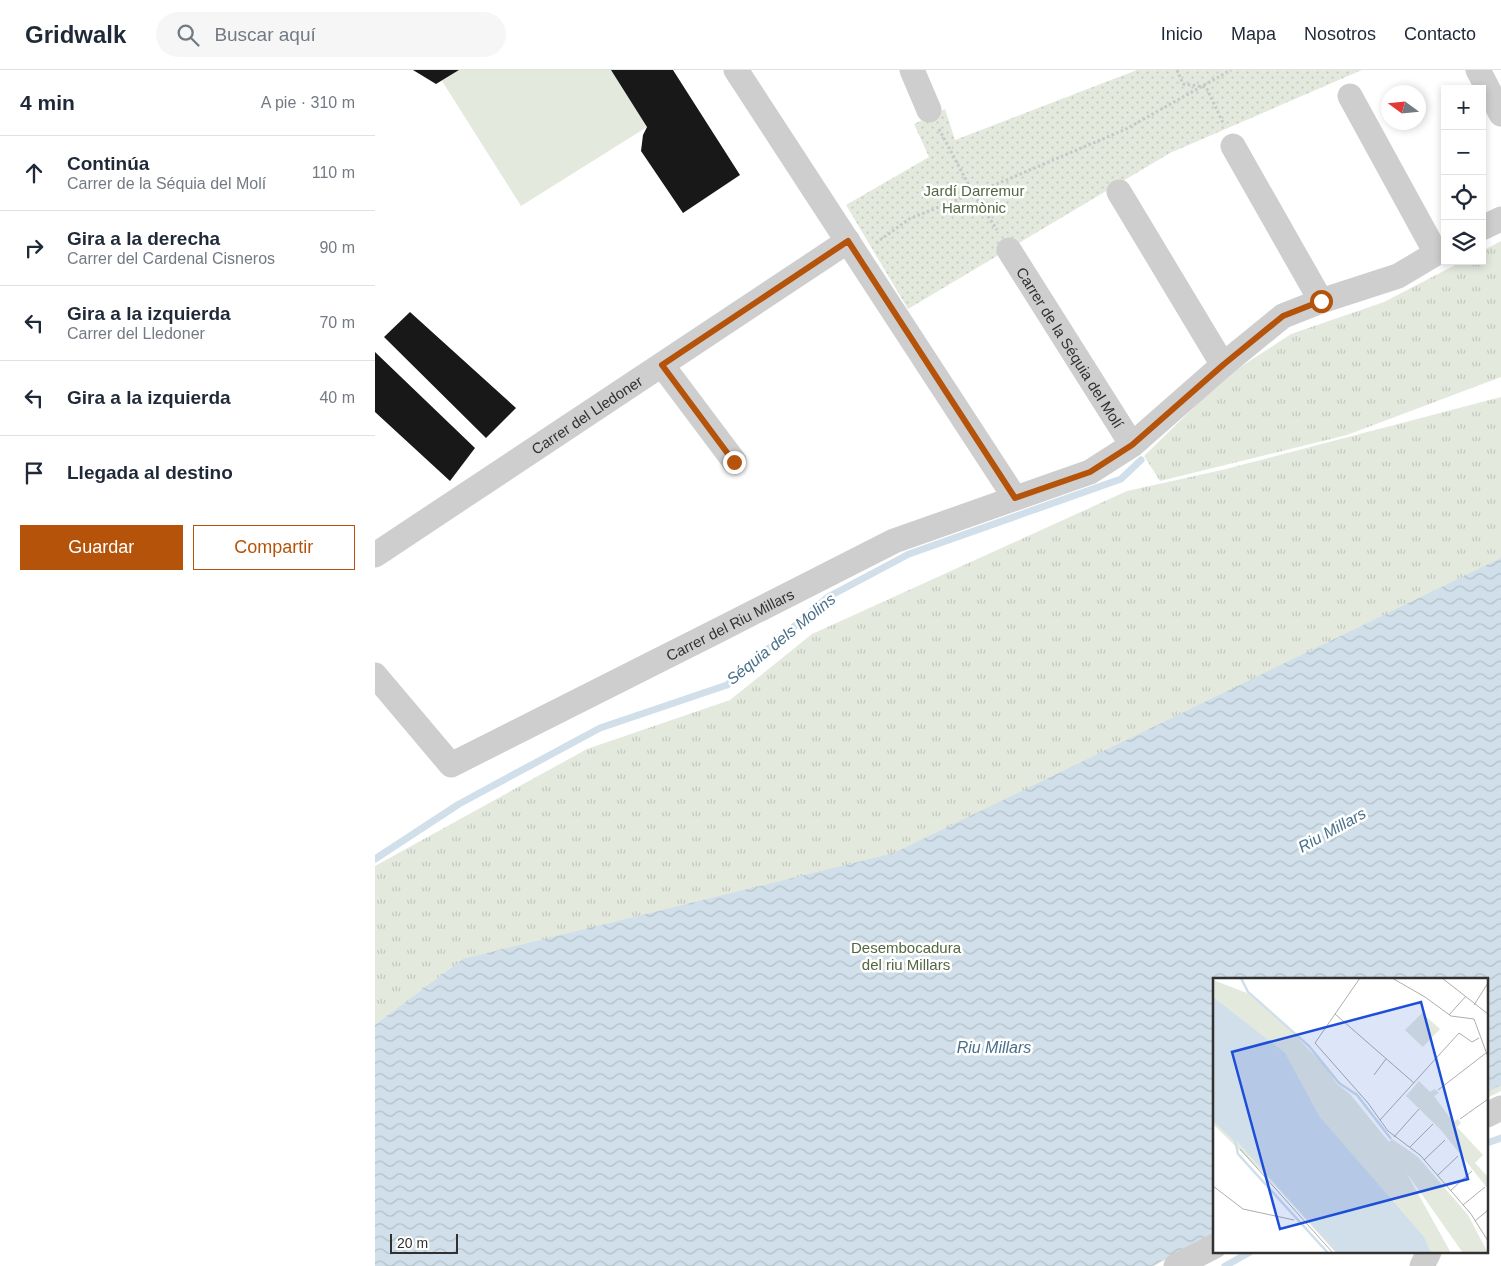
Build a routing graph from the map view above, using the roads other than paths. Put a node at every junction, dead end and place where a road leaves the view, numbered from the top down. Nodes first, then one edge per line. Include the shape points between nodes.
1 (736, 70) edge
2 (912, 70) edge
3 (1478, 70) edge
4 (1350, 96) dead end
5 (929, 110) road end
6 (1501, 114) edge
7 (1233, 146) road end
8 (1119, 192) dead end
9 (1501, 218) edge
10 (1486, 226) edge
11 (853, 249) junction
12 (1009, 250) road end
13 (1440, 251) edge
14 (1321, 301) junction
15 (662, 365) junction
16 (1223, 365) junction
17 (1132, 445) junction
18 (734, 462) dead end
19 (1015, 498) junction
20 (375, 555) edge
21 (375, 675) edge
22 (1501, 1108) edge
23 (1489, 1114) edge
24 (1213, 1247) edge
25 (1428, 1254) edge
26 (1176, 1266) edge
27 (1422, 1266) edge

1 - 11 street
2 - 5 street
3 - 6 street
4 - 13 street, Carrer de la Séquia del Molí
7 - 14 street
8 - 16 street
9 - 10 street
11 - 15 street, Carrer del Lledoner
11 - 19 street
12 - 17 street, Carrer de la Séquia del Molí
13 - 14 street, Carrer de la Séquia del Molí via 1398,276
14 - 16 street, Carrer de la Séquia del Molí via 1283,316
15 - 18 street
15 - 20 street, Carrer del Lledoner
16 - 17 street, Carrer de la Séquia del Molí
17 - 19 street, Carrer de la Séquia del Molí via 1090,472
19 - 21 street, Carrer del Riu Millars via 894,541 451,765
22 - 23 street
24 - 26 street
25 - 27 street

